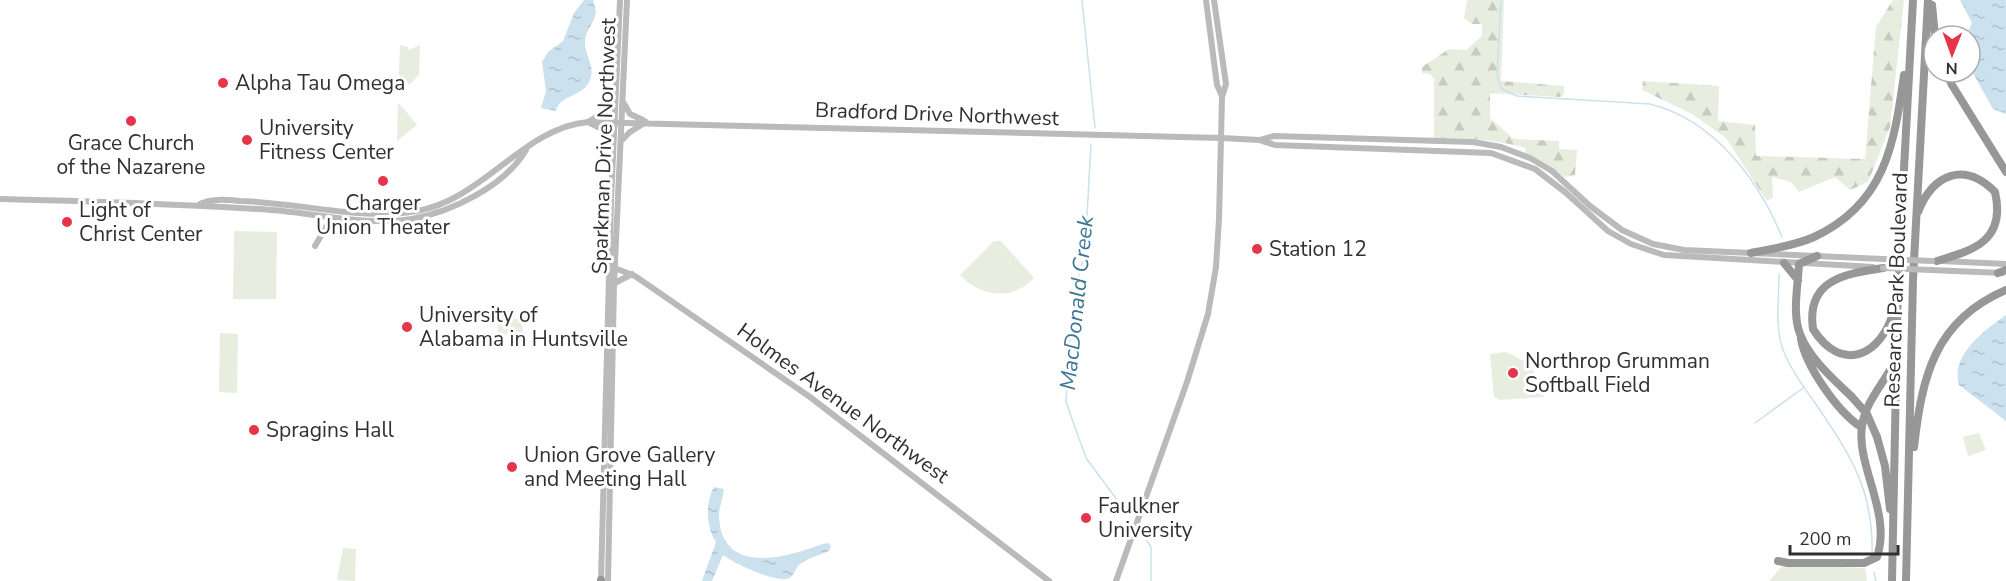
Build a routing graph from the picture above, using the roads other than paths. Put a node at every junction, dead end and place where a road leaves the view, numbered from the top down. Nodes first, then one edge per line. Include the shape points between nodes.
1 (614, 0) edge
2 (620, 0) edge
3 (627, 0) edge
4 (1206, 0) edge
5 (1214, 0) edge
6 (1913, 0) edge
7 (1930, 0) edge
8 (619, 8) junction
9 (1912, 23) junction
10 (1933, 24) edge
11 (1952, 84) edge
12 (1222, 97) junction
13 (614, 100) junction
14 (622, 102) junction
15 (617, 121) junction
16 (588, 122) junction
17 (646, 122) junction
18 (1222, 138) junction
19 (613, 139) junction
20 (1259, 140) junction
21 (621, 142) junction
22 (527, 149) junction
23 (2006, 172) edge
24 (0, 199) edge
25 (200, 204) junction
26 (342, 217) junction
27 (1916, 219) junction
28 (315, 246) dead end
29 (1750, 253) junction
30 (1818, 256) junction
31 (1935, 261) junction
32 (1784, 263) junction
33 (1883, 263) junction
34 (1799, 264) junction
35 (2006, 264) edge
36 (612, 267) junction
37 (2003, 272) edge
38 (632, 274) junction
39 (1798, 280) junction
40 (615, 283) junction
41 (2006, 290) edge
42 (1898, 296) junction
43 (1800, 334) junction
44 (1897, 356) junction
45 (1861, 427) junction
46 (1908, 490) junction
47 (1893, 549) junction
48 (1778, 561) dead end
49 (603, 581) edge
50 (1049, 581) edge
51 (1116, 581) edge
52 (1892, 581) edge
53 (1906, 581) edge

1 - 8 main road
2 - 8 main road, Sparkman Drive Northwest
3 - 14 main road, Sparkman Drive Northwest
4 - 12 main road
5 - 12 main road via 1226,84
6 - 9 highway, Research Park Boulevard
7 - 10 highway
7 - 27 highway, Research Park Boulevard
8 - 13 main road, Sparkman Drive Northwest
9 - 29 highway via 1894,138 1885,168 1873,187 1850,213 1813,238
9 - 42 highway, Research Park Boulevard
11 - 23 highway
12 - 18 main road
13 - 15 main road, Sparkman Drive Northwest
13 - 16 main road via 606,111
14 - 15 main road, Sparkman Drive Northwest
14 - 17 main road via 630,114
15 - 16 main road
15 - 17 main road, Bradford Drive Northwest
15 - 19 main road, Sparkman Drive Northwest
15 - 21 main road, Sparkman Drive Northwest
16 - 19 main road
16 - 22 main road via 544,137
17 - 18 main road, Bradford Drive Northwest
17 - 21 main road
18 - 20 main road, Bradford Drive Northwest
18 - 51 main road via 1217,257 1208,314
19 - 36 main road, Sparkman Drive Northwest
20 - 29 main road, Bradford Drive Northwest via 1274,136 1386,139 1502,147 1552,171 1605,219 1637,237 1684,250
20 - 32 main road, Bradford Drive Northwest via 1275,145 1470,150 1499,155 1535,169 1608,231 1645,249 1677,258
21 - 36 main road, Sparkman Drive Northwest
22 - 25 main road via 463,195 420,210 375,213 223,200
22 - 26 main road via 495,182 444,211 394,221
24 - 25 main road
25 - 26 main road
26 - 28 main road via 329,222
27 - 31 highway via 1923,199 1935,184 1957,174 1972,175 1995,192 2000,217 1992,237 1968,252
27 - 46 highway, Research Park Boulevard
29 - 30 main road, Bradford Drive Northwest
30 - 33 main road, Bradford Drive Northwest
30 - 34 highway
31 - 33 main road, Bradford Drive Northwest, bridge
31 - 35 main road, Bradford Drive Northwest
32 - 34 main road, Bradford Drive Northwest
32 - 39 highway
33 - 34 main road, Bradford Drive Northwest
33 - 37 main road, Bradford Drive Northwest, bridge via 1931,270
33 - 42 highway via 1847,273 1821,290 1813,303 1813,329 1832,350 1853,354 1867,351 1887,332
34 - 39 highway
36 - 38 main road, Holmes Avenue Northwest
36 - 40 main road, Sparkman Drive Northwest
36 - 49 main road, Sparkman Drive Northwest
38 - 40 main road
38 - 50 main road, Holmes Avenue Northwest via 810,397
39 - 43 highway
40 - 49 main road, Sparkman Drive Northwest
41 - 46 highway via 1958,322 1935,355 1921,395
42 - 44 highway, Research Park Boulevard
43 - 45 highway via 1803,351 1826,389 1848,418
43 - 47 highway, bridge via 1814,356 1867,414 1877,437 1888,491
44 - 45 highway
44 - 47 highway, Research Park Boulevard
45 - 48 highway via 1878,508 1877,557 1864,563
46 - 53 highway, Research Park Boulevard
47 - 52 highway, Research Park Boulevard

